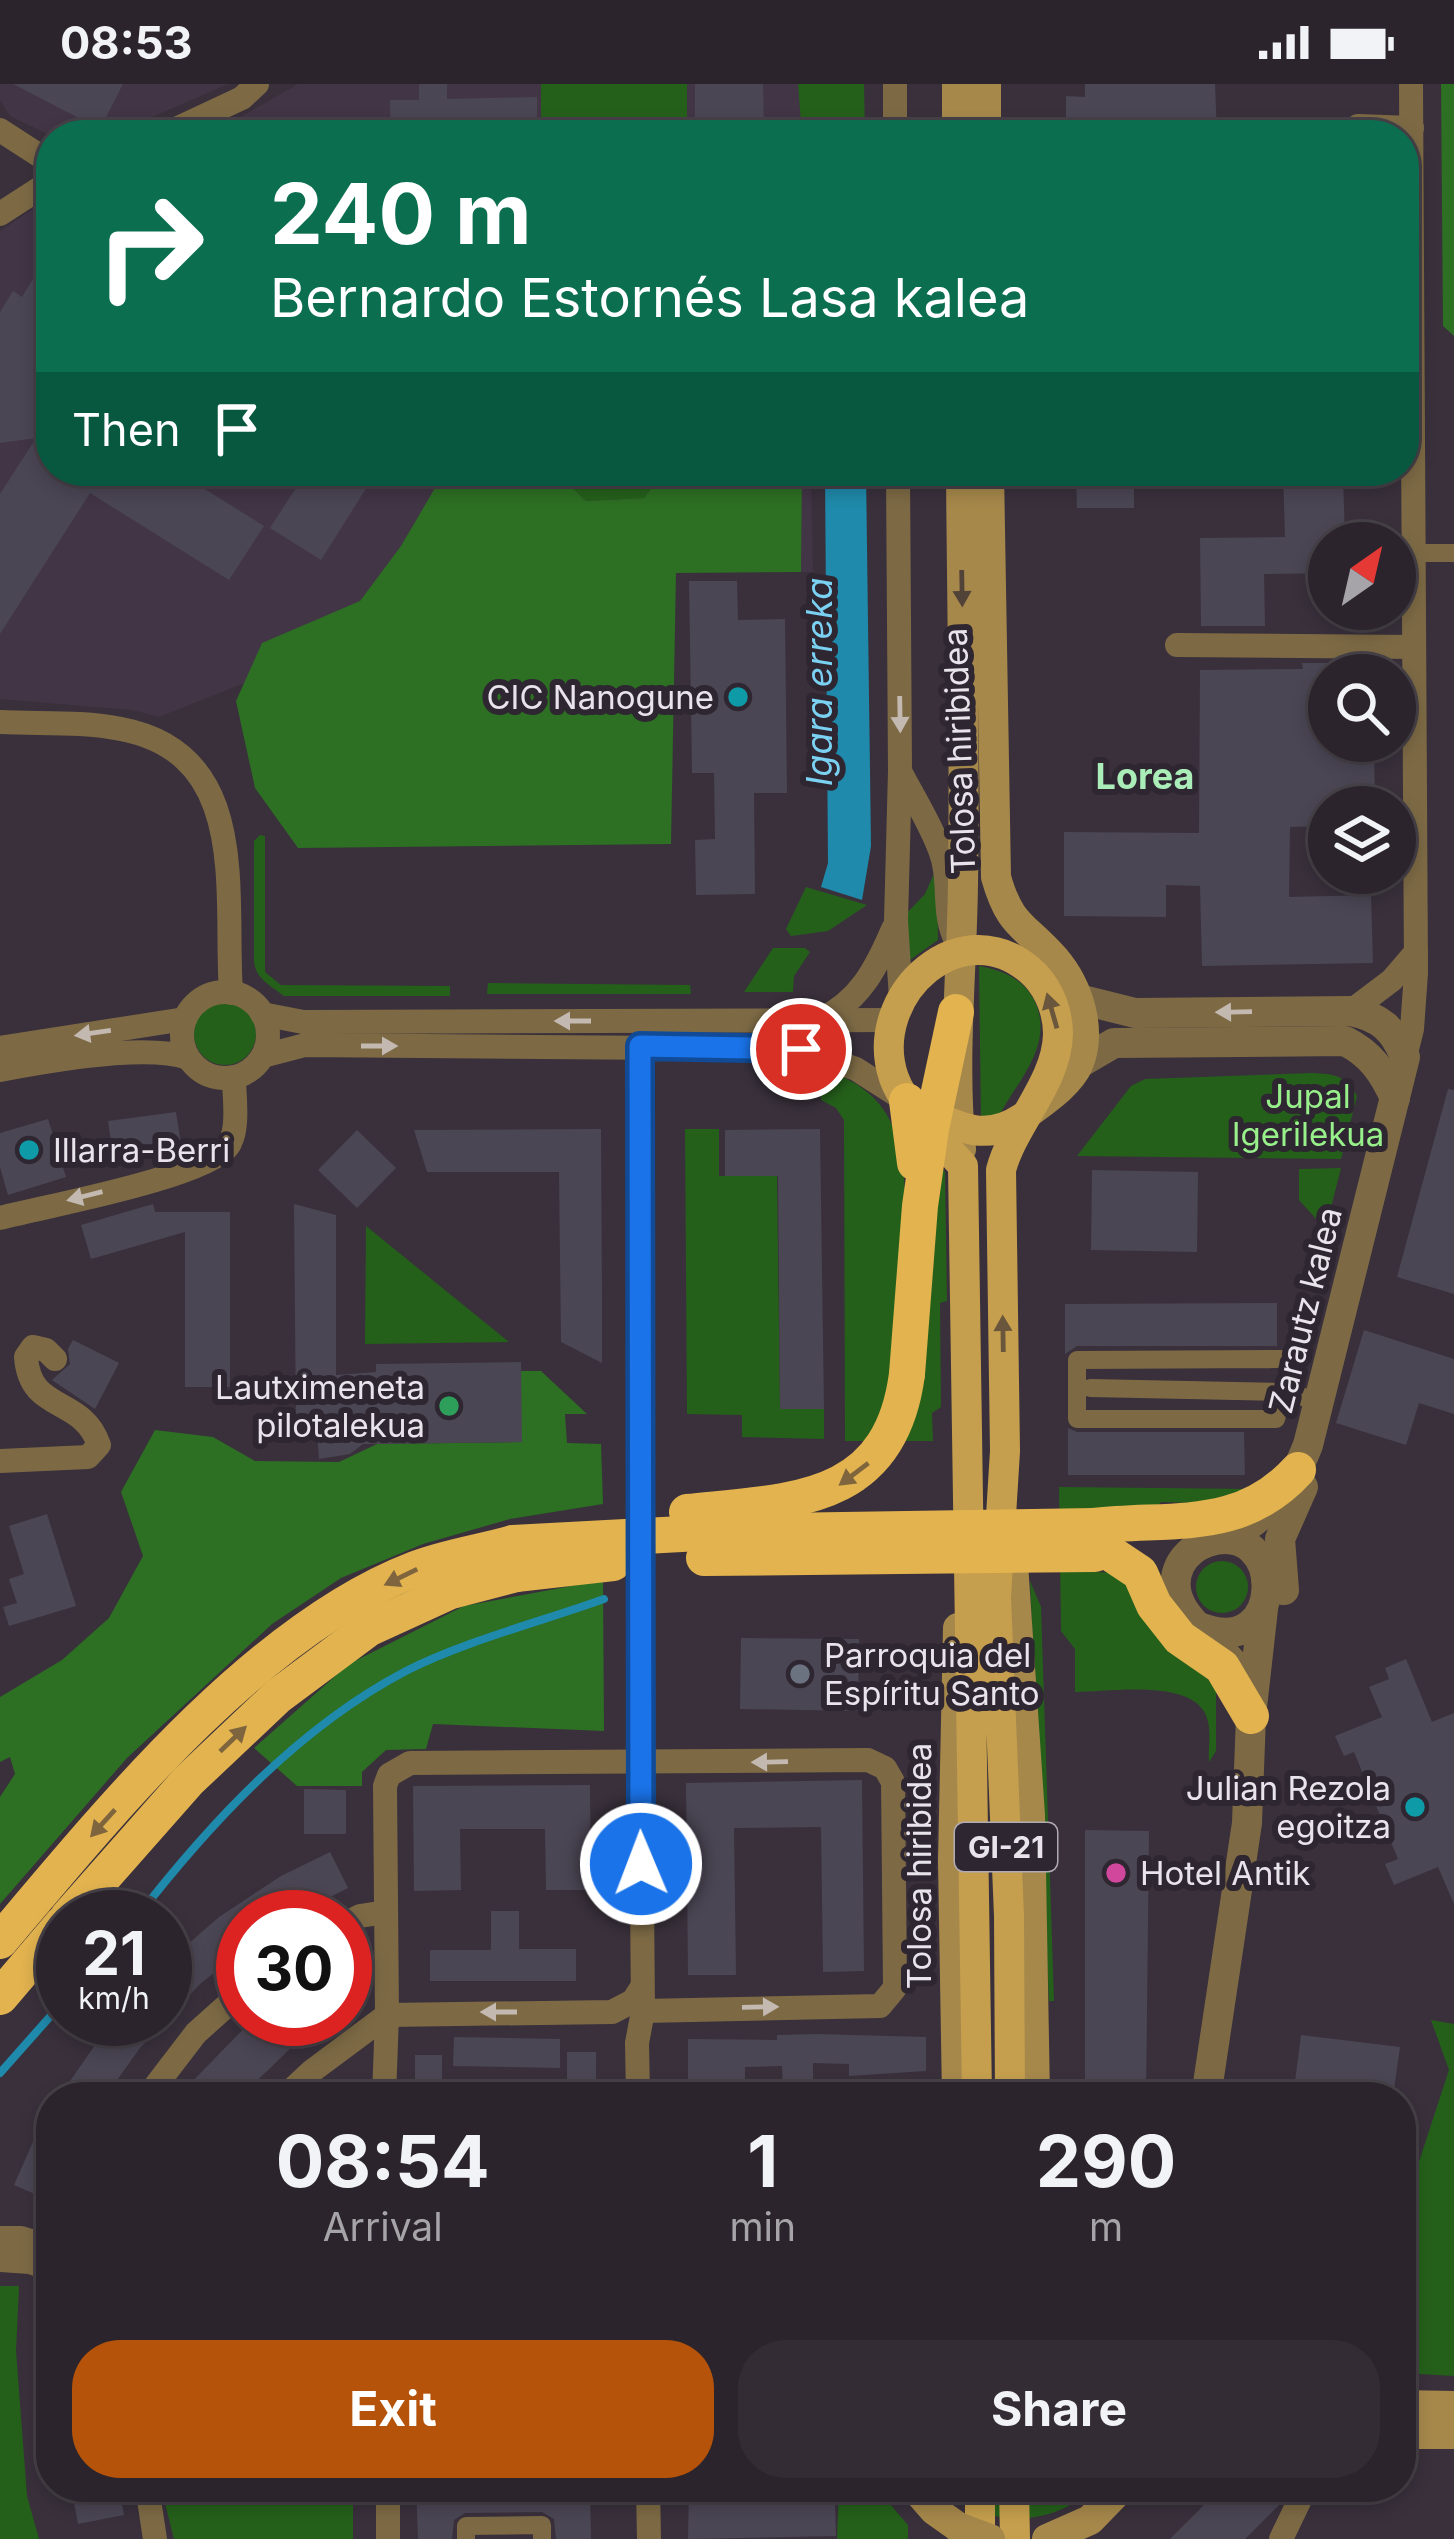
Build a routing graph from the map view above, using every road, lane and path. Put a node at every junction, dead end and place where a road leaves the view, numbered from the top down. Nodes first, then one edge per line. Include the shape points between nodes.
1 (257, 84) edge
2 (895, 84) edge
3 (957, 84) edge
4 (986, 84) edge
5 (1412, 84) edge
6 (195, 120) edge
7 (895, 120) edge
8 (958, 120) edge
9 (986, 120) edge
10 (1412, 120) edge
11 (0, 130) edge
12 (36, 153) edge
13 (36, 191) edge
14 (0, 214) edge
15 (898, 486) edge
16 (961, 486) edge
17 (989, 486) edge
18 (1412, 486) edge
19 (1413, 522) edge
20 (1416, 553) edge
21 (1454, 553) edge
22 (1414, 630) edge
23 (1178, 645) dead end
24 (1414, 646) junction
25 (0, 722) edge
26 (900, 771) junction
27 (896, 921) junction
28 (962, 952) junction
29 (1416, 952) junction
30 (231, 993) junction
31 (1079, 999) junction
32 (897, 1010) junction
33 (956, 1012) joint
34 (262, 1014) junction
35 (185, 1019) junction
36 (817, 1021) junction
37 (1348, 1026) junction
38 (1405, 1042) junction
39 (640, 1046) junction
40 (0, 1048) edge
41 (263, 1056) junction
42 (188, 1058) junction
43 (1078, 1064) junction
44 (0, 1070) edge
45 (234, 1077) junction
46 (1395, 1098) junction
47 (1022, 1118) junction
48 (933, 1119) junction
49 (0, 1217) edge
50 (55, 1359) dead end
51 (1090, 1388) dead end
52 (1284, 1392) junction
53 (1319, 1401) junction
54 (1005, 1451) junction
55 (0, 1461) edge
56 (1296, 1468) junction
57 (966, 1491) junction
58 (1216, 1540) junction
59 (1100, 1545) junction
60 (514, 1559) junction
61 (1265, 1568) junction
62 (1263, 1610) junction
63 (1190, 1617) junction
64 (1252, 1716) junction
65 (641, 1764) junction
66 (1249, 1784) junction
67 (92, 1890) edge
68 (386, 1912) junction
69 (372, 1914) edge
70 (0, 1940) edge
71 (36, 1954) edge
72 (0, 1997) edge
73 (643, 1999) junction
74 (612, 2012) junction
75 (216, 2015) edge
76 (387, 2015) junction
77 (638, 2043) junction
78 (158, 2082) edge
79 (300, 2082) edge
80 (385, 2082) edge
81 (638, 2082) edge
82 (957, 2082) edge
83 (977, 2082) edge
84 (1010, 2082) edge
85 (1035, 2082) edge
86 (1208, 2082) edge
87 (0, 2238) edge
88 (36, 2242) edge
89 (0, 2260) edge
90 (36, 2264) edge
91 (1416, 2405) edge
92 (1454, 2406) edge
93 (1416, 2434) edge
94 (1454, 2434) edge
95 (149, 2502) edge
96 (388, 2502) edge
97 (648, 2502) edge
98 (1014, 2502) edge
99 (1107, 2502) edge
100 (1299, 2502) edge
101 (947, 2520) edge
102 (1069, 2533) edge
103 (155, 2539) edge
104 (388, 2539) edge
105 (466, 2539) edge
106 (542, 2539) edge
107 (649, 2539) edge
108 (991, 2539) edge
109 (1015, 2539) edge
110 (1281, 2539) edge

1 - 6 street
2 - 7 street
3 - 8 main road
4 - 9 main road
5 - 10 street, Zarautz kalea
11 - 12 street
13 - 14 street
15 -> 26 street, Tolosa hiribidea
16 -> 28 main road, Tolosa hiribidea
17 - 31 main road, Tolosa hiribidea via 996,877 1005,909 1059,964
18 - 19 street, Zarautz kalea
20 - 21 street
22 - 24 street, Zarautz kalea
23 - 24 street
24 - 29 street, Zarautz kalea
25 - 30 street via 126,730 159,742 199,775 227,839
26 - 27 street, Tolosa hiribidea
26 - 28 street, Tolosa hiribidea via 941,851 948,926
27 - 32 street, Tolosa hiribidea
27 - 36 street, Tolosa hiribidea via 859,992
28 - 32 main road via 923,971
28 - 33 main road, Tolosa hiribidea
47 -> 28 main road via 1057,1045 1050,996 1008,957
29 - 37 street
29 - 38 street, Zarautz kalea
30 - 34 street
30 - 35 street via 203,998
37 -> 31 street via 1135,1013
31 - 43 main road
32 - 36 street
32 - 48 main road, Tolosa hiribidea via 890,1060 896,1083
33 - 48 highway
36 -> 34 street via 303,1022
34 - 41 street
35 -> 40 street
35 - 42 street
37 - 38 street via 1370,1015
37 - 43 street via 1114,1043
37 - 46 street
38 - 46 street, Zarautz kalea
41 -> 39 street via 305,1046
39 - 48 street via 812,1051
39 - 65 street
41 - 45 street
42 - 44 street via 135,1054
42 - 45 street via 208,1075
43 - 47 main road
45 -> 49 street via 231,1143 217,1159
46 - 53 street, Zarautz kalea
47 - 48 main road via 992,1131
54 -> 47 main road via 1001,1170
48 - 57 main road, Tolosa hiribidea via 963,1166
48 -> 60 highway, bridge via 903,1402 884,1446 821,1494 587,1522
50 - 55 street via 33,1347 26,1357 32,1383 93,1426 99,1445 88,1457
51 - 52 street
52 - 52 street via 1294,1359 1077,1360 1077,1419 1276,1419
52 - 53 street
53 - 56 street, Zarautz kalea
54 - 84 main road, GI-21 via 997,1597
54 - 85 main road via 1030,1815
56 - 58 street via 1259,1520
56 - 59 highway via 1240,1513
56 - 61 street, Zarautz kalea
56 - 66 street via 1314,1456 1280,1539 1283,1601 1266,1660 1264,1740
57 - 82 main road, Tolosa hiribidea via 955,1672
57 - 83 main road, Tolosa hiribidea / GI-21
58 - 59 highway via 1168,1532
58 - 61 street via 1248,1547
58 - 63 street via 1179,1568 1175,1581
59 - 60 highway, bridge via 719,1532
59 - 63 highway via 1144,1566
59 - 64 highway via 1140,1573 1154,1605 1180,1638 1222,1667
67 -> 60 highway via 278,1696 368,1629
60 -> 70 highway via 414,1569 267,1659 185,1733
61 - 62 street
62 - 63 street via 1227,1633
62 - 64 street
63 - 64 street via 1239,1672
64 - 66 street
65 - 68 street via 410,1763 389,1775
65 - 73 street
73 -> 65 street via 880,2006 896,1988 893,1781 885,1768 868,1760
66 - 86 street
68 - 69 street
68 - 76 street
71 - 72 highway
73 - 74 street
73 - 77 street
74 -> 76 street
74 - 77 street
75 - 78 street
76 - 79 street
76 - 80 street
77 - 81 street
87 - 88 street
89 - 90 street
91 - 92 main road
93 - 94 main road
95 - 103 street
96 - 104 street
97 - 107 street
98 - 109 main road
99 - 102 main road
100 - 110 street
101 - 108 main road, bridge
105 - 106 street via 466,2526 524,2525 542,2525

